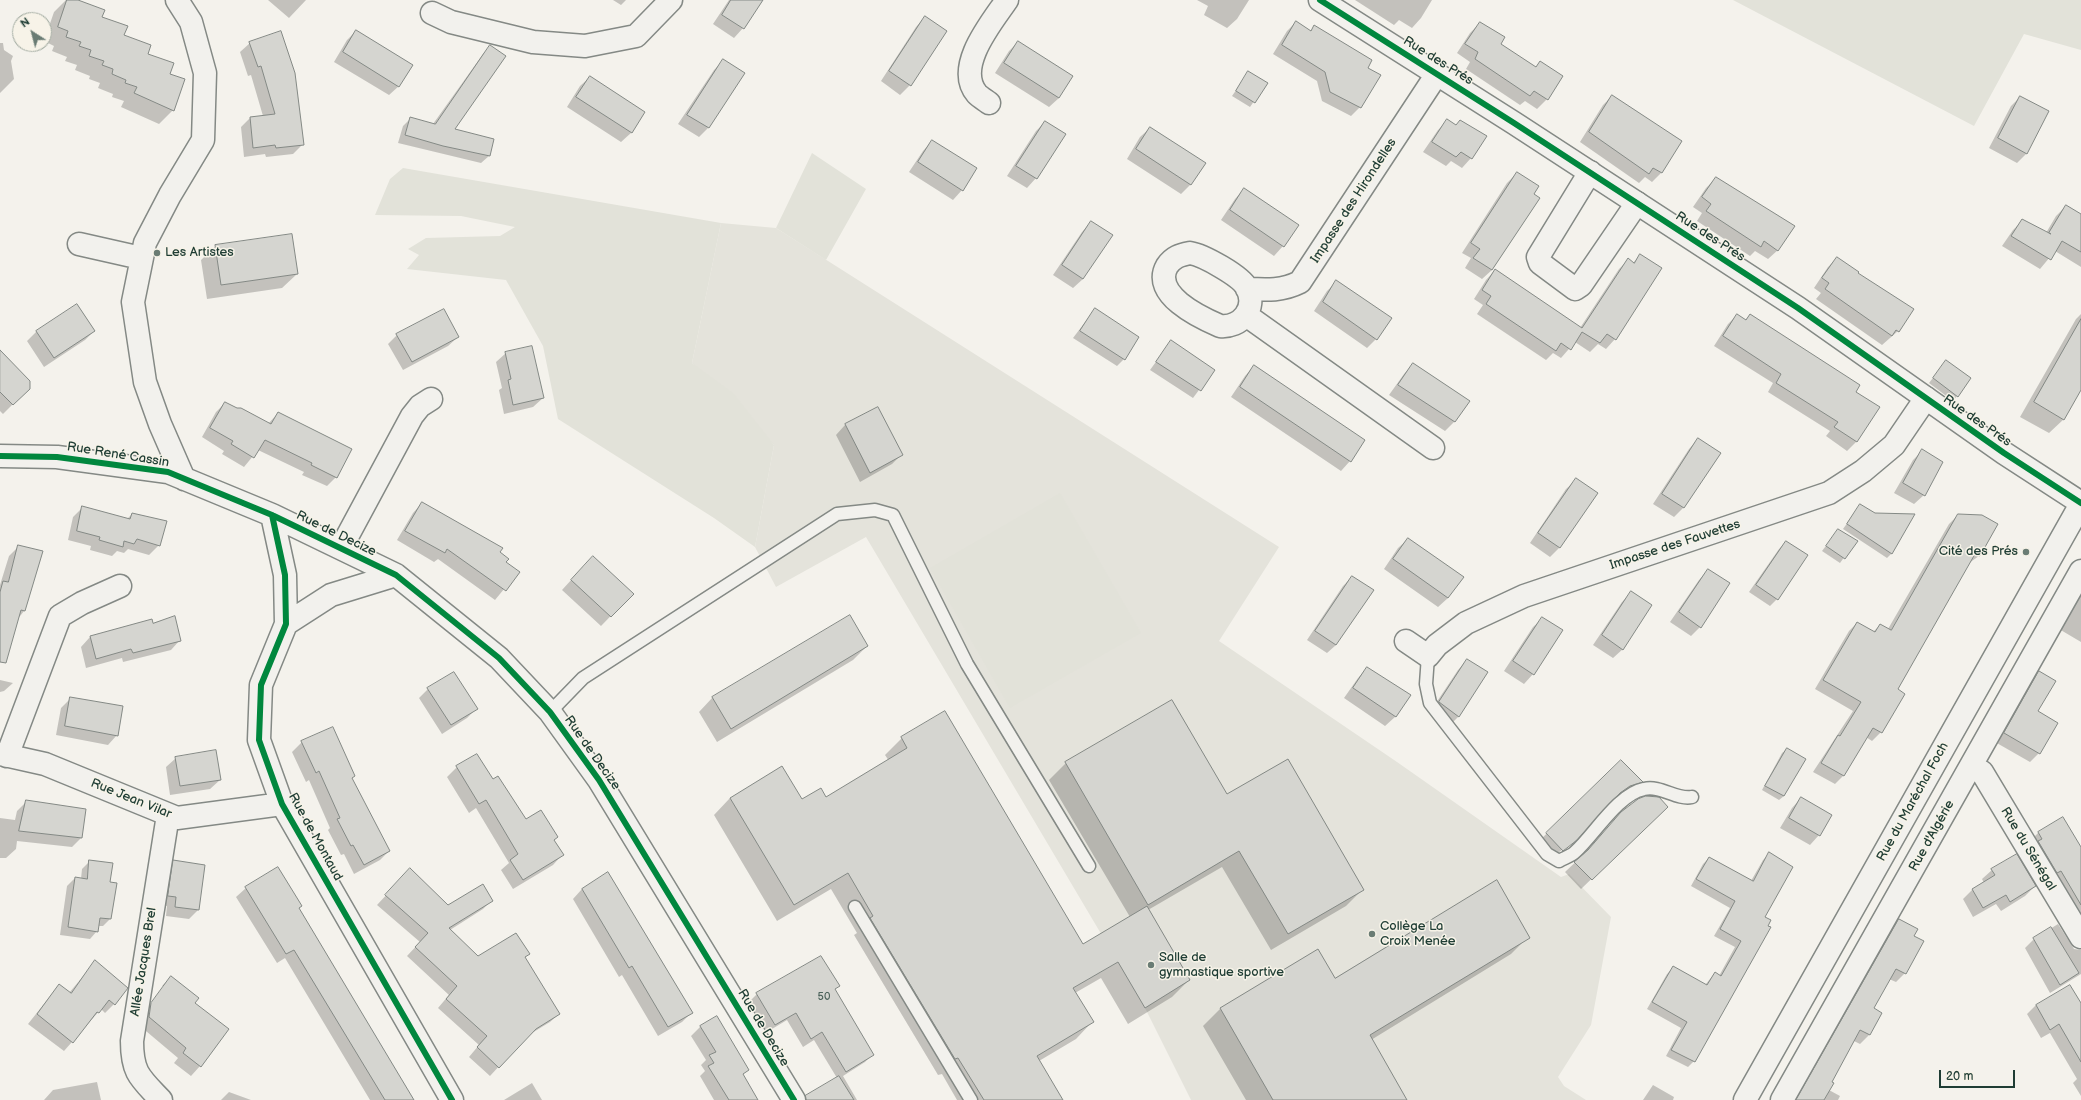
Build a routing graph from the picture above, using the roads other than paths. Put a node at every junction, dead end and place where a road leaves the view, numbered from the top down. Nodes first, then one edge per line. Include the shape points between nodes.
1 (177, 0) edge
2 (671, 0) edge
3 (1007, 0) edge
4 (1320, 0) edge
5 (432, 13) dead end
6 (1437, 74) junction
7 (989, 103) dead end
8 (1590, 172) junction
9 (1637, 203) junction
10 (79, 244) dead end
11 (142, 258) junction
12 (1247, 289) junction
13 (1246, 315) junction
14 (1926, 398) junction
15 (431, 399) dead end
16 (1433, 448) dead end
17 (0, 456) edge
18 (184, 479) junction
19 (2081, 504) edge
20 (272, 515) junction
21 (341, 548) junction
22 (2081, 571) edge
23 (396, 575) junction
24 (120, 586) dead end
25 (286, 624) junction
26 (1406, 642) dead end
27 (1428, 656) junction
28 (550, 712) junction
29 (4, 755) edge
30 (1971, 766) junction
31 (1692, 797) dead end
32 (282, 804) junction
33 (168, 815) junction
34 (1090, 866) dead end
35 (855, 907) dead end
36 (2081, 937) edge
37 (161, 1100) edge
38 (452, 1100) edge
39 (794, 1100) edge
40 (970, 1100) edge
41 (1745, 1100) edge
42 (1782, 1100) edge

1 - 11 street via 191,22 205,73 203,140 145,243
2 - 5 street via 636,36 585,46 534,42 451,22
3 - 7 street via 972,58 971,83 976,93
4 - 6 street, Rue des Prés
6 - 8 street, Rue des Prés
6 - 12 street, Impasse des Hirondelles via 1300,282 1273,290
8 - 9 street, Rue des Prés
8 - 9 street via 1538,257 1540,264 1575,289 1581,285
9 - 14 street, Rue des Prés via 1798,308
10 - 11 street
11 - 18 street via 133,302 145,382
12 - 13 street via 1250,308
12 - 13 street via 1242,282 1199,254 1180,254 1170,261 1164,271 1167,292 1173,299 1209,322 1228,327 1239,323
13 - 16 street
14 - 19 street, Rue des Prés via 2004,454
14 - 27 street, Impasse des Fauvettes via 1894,445 1863,471 1829,492 1524,596 1466,623 1437,645
15 - 21 street via 420,406 412,416
17 - 18 street, Rue René Cassin via 57,457 168,472
18 - 20 street, Rue René Cassin
19 - 41 street, Rue du Maréchal Foch
20 - 21 street, Rue de Decize
20 - 25 street, Rue de Montaud via 285,575
21 - 23 street, Rue de Decize
22 - 30 street, Rue d'Algérie
23 - 25 street via 331,595
23 - 28 street, Rue de Decize via 499,658
24 - 29 street, Rue Jean Vilar via 60,616
25 - 32 street, Rue de Montaud via 261,685 259,740
26 - 27 street
27 - 31 lane via 1426,684 1430,703 1547,854 1559,861 1574,854 1627,798 1644,789
28 - 34 lane via 583,678 837,514 875,510 893,515 967,664
28 - 39 street, Rue de Decize via 599,780
29 - 33 street, Rue Jean Vilar via 45,764
30 - 36 street, Rue du Sénégal via 1982,772
30 - 42 street, Rue d'Algérie
32 - 33 street, Rue Jean Vilar via 177,818
32 - 38 street, Rue de Montaud
33 - 37 street, Allée Jacques Brel via 132,1041 132,1061 141,1080
35 - 40 lane

